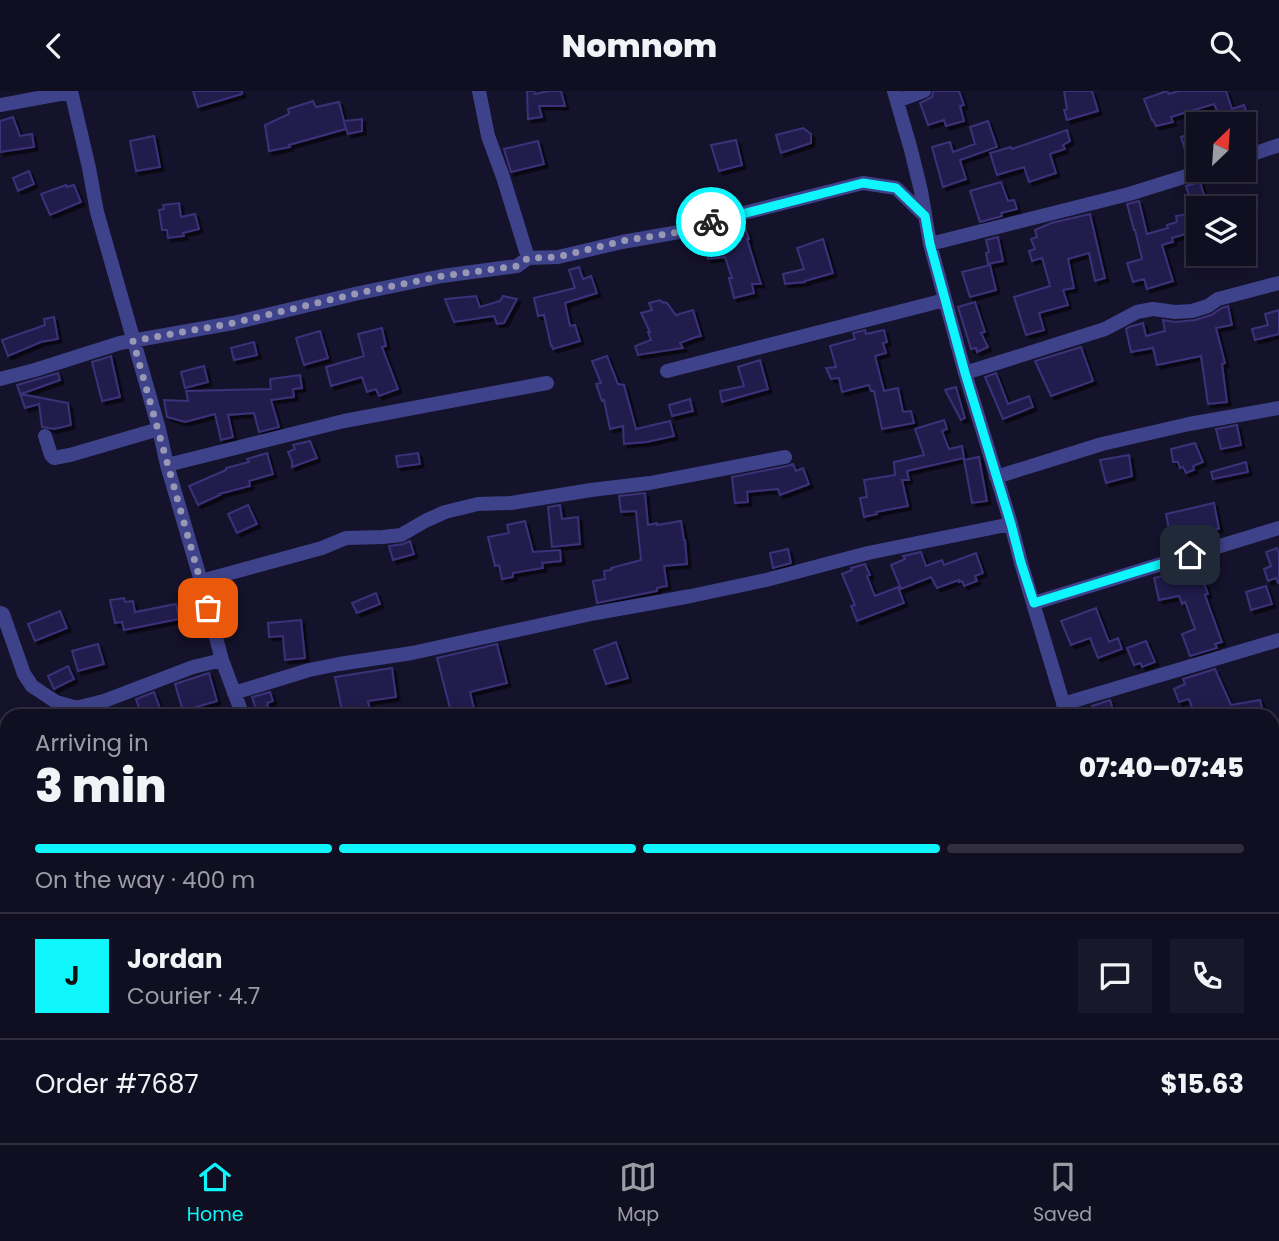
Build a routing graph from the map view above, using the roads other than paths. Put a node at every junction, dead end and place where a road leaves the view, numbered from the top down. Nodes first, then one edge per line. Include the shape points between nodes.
1 (479, 91) edge
2 (924, 91) edge
3 (71, 92) edge
4 (895, 96) edge
5 (0, 105) edge
6 (1279, 145) edge
7 (1256, 153) edge
8 (1186, 176) edge
9 (925, 216) junction
10 (930, 244) junction
11 (528, 258) junction
12 (1279, 283) edge
13 (945, 300) junction
14 (133, 341) junction
15 (667, 371) dead end
16 (965, 373) junction
17 (1, 374) edge
18 (547, 383) dead end
19 (1279, 408) edge
20 (159, 429) junction
21 (45, 436) dead end
22 (785, 457) dead end
23 (167, 465) junction
24 (996, 477) junction
25 (1011, 524) junction
26 (1279, 528) edge
27 (201, 581) junction
28 (1034, 603) junction
29 (0, 613) edge
30 (1279, 640) edge
31 (222, 660) junction
32 (234, 692) junction
33 (75, 707) junction
34 (68, 709) edge
35 (240, 709) edge
36 (1065, 709) edge
37 (1068, 709) edge

1 - 11 street via 488,136
2 - 4 street
3 - 5 street
3 - 14 street via 94,202
4 - 9 street
6 - 7 street
8 - 10 street
9 - 10 street
9 - 11 street via 896,188 863,183 679,232 558,257
10 - 13 street
11 - 14 street via 517,266 442,276
12 - 16 street via 1192,311 1137,312 1105,329
13 - 15 street
13 - 16 street
14 - 17 street via 35,370
14 - 20 street
16 - 24 street
18 - 23 street via 344,421
19 - 24 street via 1102,444
20 - 21 street via 57,457 51,456
20 - 23 street
22 - 27 street via 650,483 478,504 445,512 401,535 346,538
23 - 27 street
24 - 25 street
25 - 28 street
25 - 32 street via 691,596 309,670
26 - 28 street
27 - 31 street
28 - 36 street
29 - 33 street via 32,686 56,702
30 - 37 street
31 - 32 street
31 - 33 street
32 - 35 street
33 - 34 street

